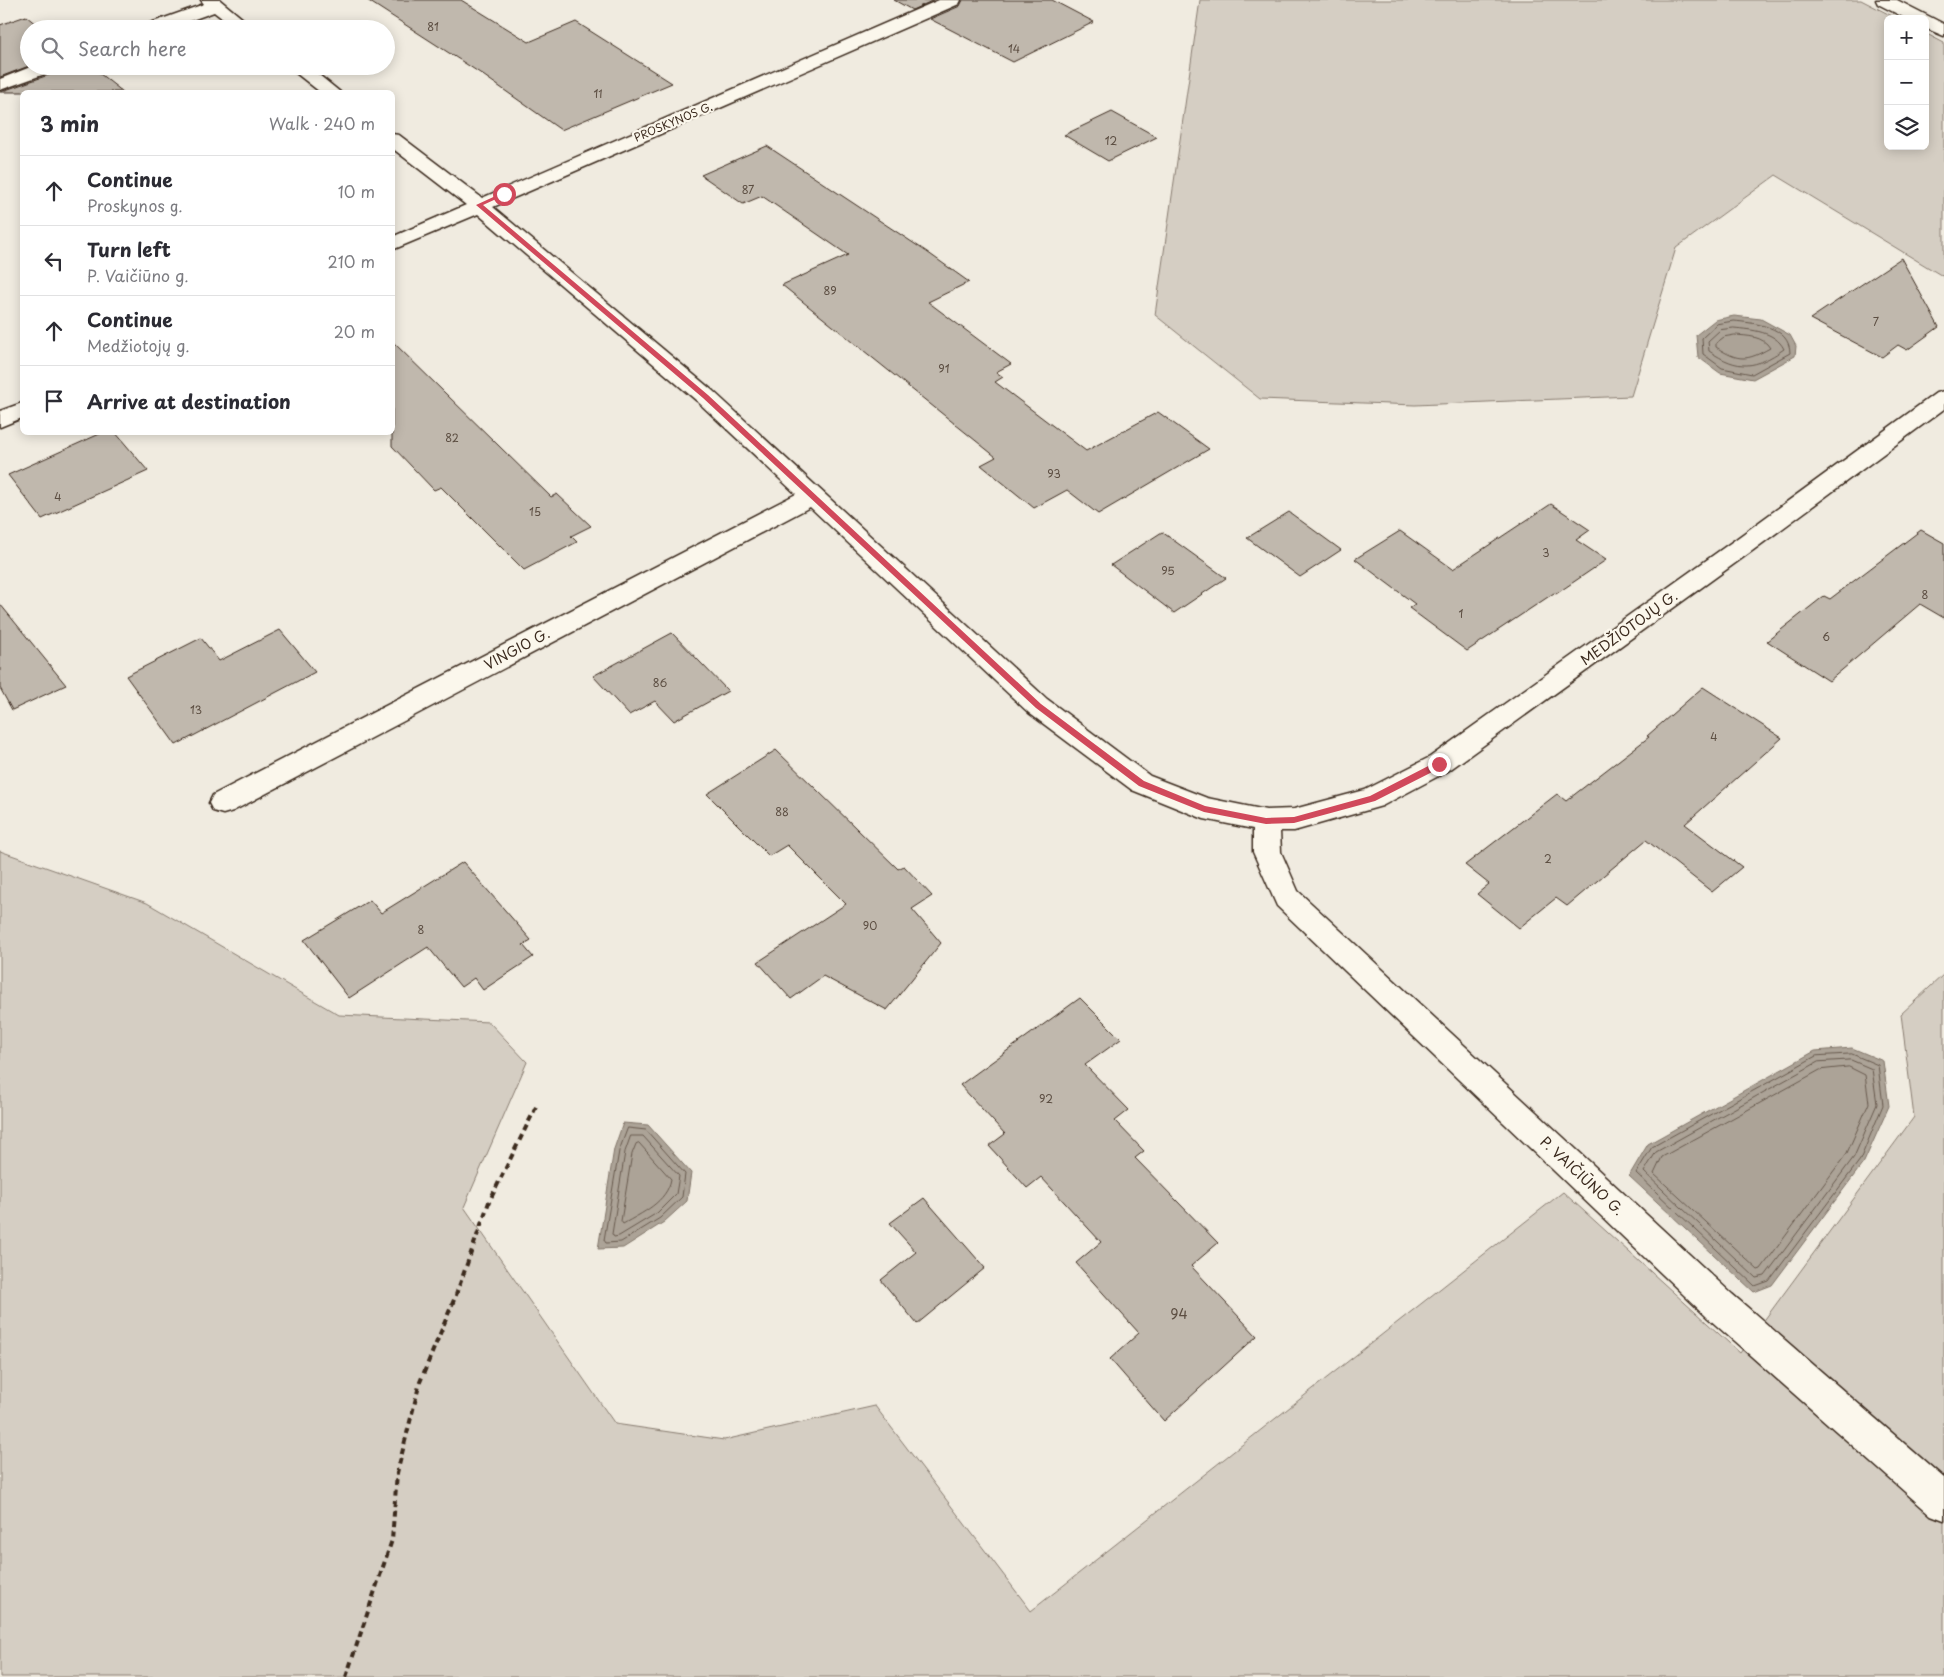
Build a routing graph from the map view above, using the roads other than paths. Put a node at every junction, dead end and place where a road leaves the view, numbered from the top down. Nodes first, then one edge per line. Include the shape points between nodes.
1 (953, 0) edge
2 (1884, 0) edge
3 (212, 3) edge
4 (1912, 15) edge
5 (172, 20) edge
6 (235, 20) edge
7 (1929, 24) edge
8 (1944, 31) edge
9 (26, 75) edge
10 (308, 75) edge
11 (0, 85) edge
12 (328, 90) edge
13 (395, 141) edge
14 (479, 205) junction
15 (395, 243) edge
16 (1944, 398) edge
17 (20, 411) edge
18 (0, 420) edge
19 (811, 496) junction
20 (223, 803) dead end
21 (1280, 821) junction
22 (1944, 1502) edge

1 - 14 street, PROSKYNOS G.
2 - 4 street
3 - 5 street
3 - 6 street
7 - 8 street
9 - 11 street
10 - 12 street
13 - 14 street
14 - 15 street, PROSKYNOS G.
14 - 19 street via 705,396
16 - 21 street, MEDŽIOTOJŲ G. via 1439,764 1372,799
17 - 18 street
19 - 20 street, VINGIO G.
19 - 21 street via 1038,706 1141,784 1204,808
21 - 22 street, P. VAIČIŪNO G. via 1267,852 1287,898 1720,1306

